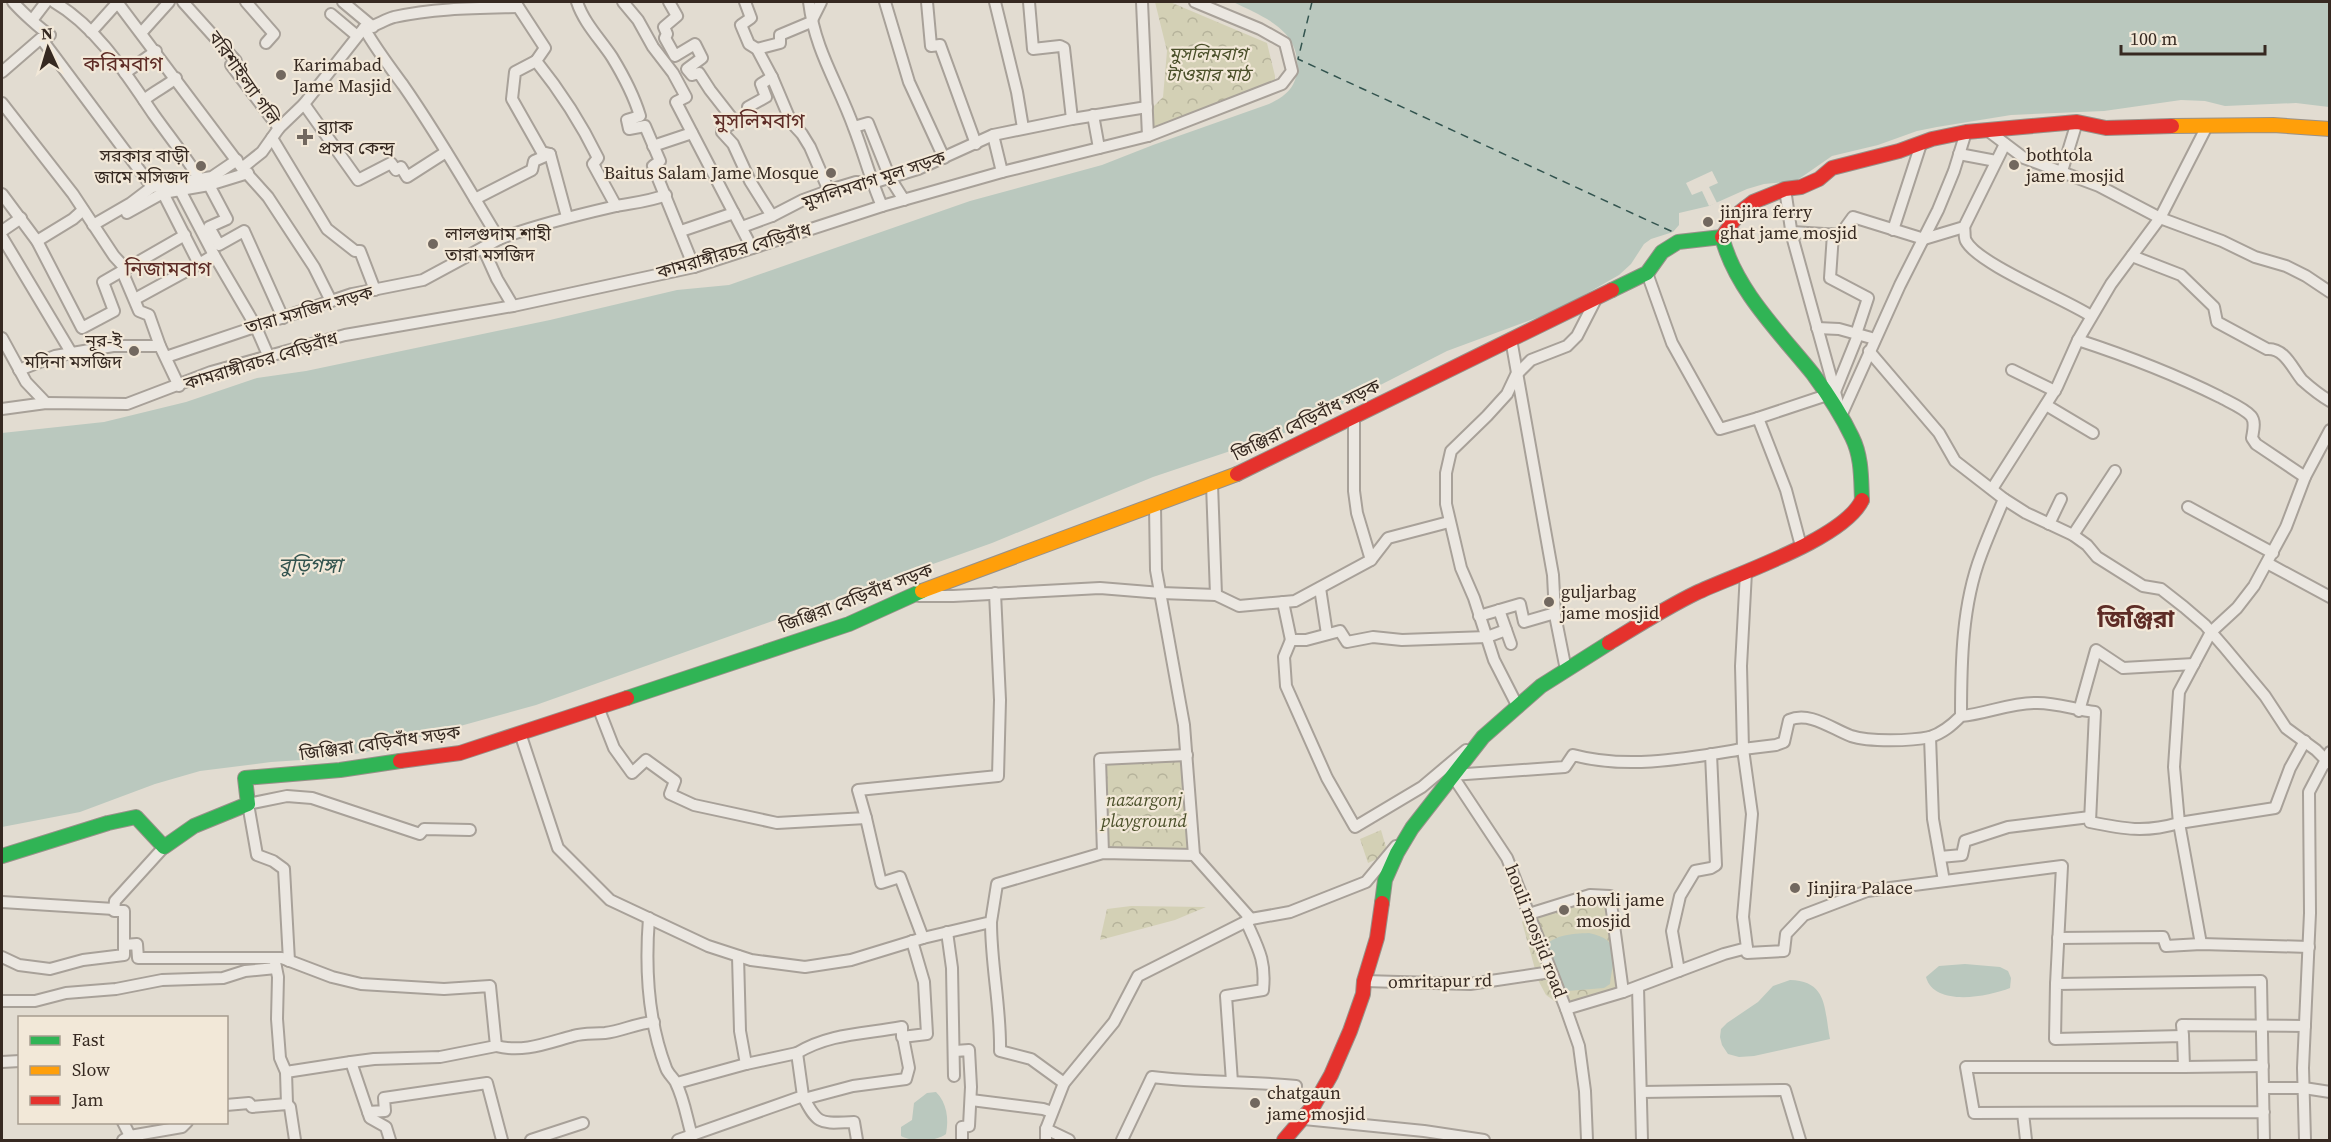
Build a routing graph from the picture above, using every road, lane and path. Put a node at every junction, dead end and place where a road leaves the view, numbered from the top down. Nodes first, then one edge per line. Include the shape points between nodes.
1 (13, 2) edge
2 (46, 2) edge
3 (54, 2) edge
4 (118, 2) edge
5 (169, 2) edge
6 (183, 2) edge
7 (246, 2) edge
8 (343, 2) edge
9 (577, 2) edge
10 (623, 2) edge
11 (669, 2) edge
12 (745, 2) edge
13 (809, 2) edge
14 (821, 2) edge
15 (885, 2) edge
16 (927, 2) edge
17 (995, 2) edge
18 (1029, 2) edge
19 (1142, 2) edge
20 (1195, 2) edge
21 (517, 4) edge
22 (331, 14) dead end
23 (33, 19) junction
24 (811, 22) junction
25 (364, 30) junction
26 (91, 32) junction
27 (142, 32) junction
28 (47, 38) junction
29 (266, 43) dead end
30 (757, 49) junction
31 (156, 51) junction
32 (536, 61) junction
33 (2, 72) edge
34 (125, 73) junction
35 (772, 77) junction
36 (176, 78) junction
37 (144, 100) junction
38 (2, 104) edge
39 (304, 104) junction
40 (1147, 107) junction
41 (1093, 115) junction
42 (6, 117) edge
43 (1072, 118) junction
44 (735, 122) junction
45 (2077, 122) junction
46 (2206, 126) junction
47 (854, 127) junction
48 (279, 128) junction
49 (1023, 128) junction
50 (2330, 129) edge
51 (1987, 130) junction
52 (1966, 132) junction
53 (692, 133) junction
54 (993, 135) junction
55 (1148, 136) junction
56 (272, 138) junction
57 (976, 144) junction
58 (1921, 144) junction
59 (2005, 144) junction
60 (653, 146) junction
61 (1099, 148) junction
62 (446, 152) junction
63 (550, 154) junction
64 (1959, 154) junction
65 (944, 158) junction
66 (1996, 161) junction
67 (242, 167) junction
68 (2062, 171) junction
69 (1002, 172) junction
70 (199, 178) junction
71 (890, 178) junction
72 (872, 183) junction
73 (209, 185) junction
74 (152, 187) junction
75 (164, 189) junction
76 (1785, 189) junction
77 (829, 191) junction
78 (181, 192) junction
79 (2, 194) edge
80 (666, 195) junction
81 (474, 199) junction
82 (904, 200) junction
83 (616, 206) junction
84 (882, 206) junction
85 (83, 210) junction
86 (734, 213) junction
87 (772, 216) junction
88 (21, 218) junction
89 (567, 218) junction
90 (2160, 218) junction
91 (96, 227) junction
92 (742, 227) junction
93 (1964, 227) junction
94 (1893, 230) junction
95 (2, 231) edge
96 (681, 231) junction
97 (1791, 232) junction
98 (1833, 234) junction
99 (185, 235) junction
100 (2, 237) edge
101 (1722, 237) junction
102 (499, 239) junction
103 (1924, 239) junction
104 (37, 241) junction
105 (483, 248) junction
106 (752, 248) junction
107 (214, 255) junction
108 (2132, 256) junction
109 (199, 264) junction
110 (694, 267) junction
111 (124, 270) junction
112 (1647, 273) junction
113 (375, 290) junction
114 (2329, 291) edge
115 (135, 299) junction
116 (1596, 299) junction
117 (331, 301) junction
118 (513, 306) junction
119 (2091, 316) junction
120 (283, 318) junction
121 (255, 325) junction
122 (1817, 328) junction
123 (1857, 334) junction
124 (2, 338) edge
125 (1511, 339) junction
126 (1875, 339) junction
127 (2078, 340) junction
128 (160, 346) junction
129 (1869, 351) junction
130 (72, 354) junction
131 (268, 355) junction
132 (166, 357) junction
133 (19, 370) junction
134 (2012, 370) dead end
135 (1516, 375) junction
136 (179, 386) junction
137 (2055, 391) junction
138 (1831, 394) junction
139 (2330, 401) edge
140 (46, 403) junction
141 (2046, 405) junction
142 (2, 409) edge
143 (1354, 416) junction
144 (1841, 416) junction
145 (1758, 418) junction
146 (2330, 430) edge
147 (2093, 433) dead end
148 (2324, 452) edge
149 (2115, 471) dead end
150 (2305, 477) junction
151 (1212, 484) junction
152 (1992, 489) junction
153 (2004, 499) junction
154 (2061, 499) dead end
155 (1155, 506) junction
156 (2188, 507) dead end
157 (1449, 522) junction
158 (2049, 524) junction
159 (2073, 535) junction
160 (1801, 546) junction
161 (2273, 553) junction
162 (1371, 560) junction
163 (2266, 563) junction
164 (1746, 572) junction
165 (1320, 588) junction
166 (995, 593) junction
167 (1161, 593) junction
168 (1216, 595) junction
169 (909, 596) junction
170 (2330, 597) edge
171 (1283, 602) junction
172 (1499, 610) junction
173 (1555, 613) junction
174 (1479, 616) junction
175 (1506, 630) junction
176 (2211, 632) junction
177 (1327, 634) junction
178 (1487, 637) junction
179 (1291, 640) junction
180 (1511, 644) dead end
181 (2194, 664) junction
182 (1566, 670) junction
183 (598, 707) junction
184 (1518, 707) junction
185 (2079, 711) junction
186 (1961, 716) junction
187 (520, 733) junction
188 (1483, 736) junction
189 (1930, 736) junction
190 (2305, 741) junction
191 (1743, 749) junction
192 (1711, 754) junction
193 (1187, 755) junction
194 (2328, 758) edge
195 (1452, 775) junction
196 (248, 804) junction
197 (2090, 817) junction
198 (866, 818) junction
199 (2178, 823) junction
200 (1412, 828) junction
201 (470, 830) dead end
202 (164, 847) junction
203 (1103, 853) junction
204 (2, 855) edge
205 (1194, 855) junction
206 (1940, 857) junction
207 (1944, 881) junction
208 (2, 902) edge
209 (114, 909) junction
210 (1529, 914) junction
211 (649, 918) junction
212 (1249, 920) junction
213 (992, 922) junction
214 (947, 932) junction
215 (2058, 938) junction
216 (918, 939) junction
217 (2200, 944) junction
218 (124, 945) junction
219 (2308, 947) junction
220 (1747, 948) junction
221 (738, 956) junction
222 (2, 957) edge
223 (289, 961) junction
224 (275, 963) junction
225 (1679, 971) junction
226 (1551, 972) junction
227 (1364, 981) junction
228 (2056, 984) junction
229 (1638, 987) junction
230 (1623, 992) junction
231 (2, 1001) edge
232 (1566, 1009) junction
233 (654, 1022) junction
234 (2262, 1026) junction
235 (2305, 1026) junction
236 (2182, 1036) junction
237 (903, 1037) junction
238 (496, 1046) junction
239 (955, 1051) junction
240 (797, 1053) junction
241 (18, 1061) edge
242 (2, 1062) edge
243 (351, 1062) junction
244 (746, 1064) junction
245 (2263, 1066) junction
246 (2184, 1067) junction
247 (286, 1072) junction
248 (954, 1076) dead end
249 (1232, 1082) junction
250 (676, 1083) junction
251 (1064, 1083) junction
252 (1296, 1086) dead end
253 (2265, 1088) junction
254 (2304, 1088) junction
255 (1641, 1092) junction
256 (2330, 1092) edge
257 (804, 1097) junction
258 (971, 1100) junction
259 (287, 1104) junction
260 (228, 1105) edge
261 (368, 1112) junction
262 (1052, 1112) junction
263 (2264, 1112) junction
264 (2023, 1113) junction
265 (1304, 1119) junction
266 (583, 1122) dead end
267 (185, 1124) edge
268 (1046, 1129) junction
269 (711, 1135) edge
270 (692, 1136) junction
271 (127, 1138) edge
272 (294, 1140) edge
273 (390, 1140) edge
274 (502, 1140) edge
275 (531, 1140) edge
276 (678, 1140) edge
277 (857, 1140) edge
278 (962, 1140) edge
279 (1046, 1140) edge
280 (1069, 1140) edge
281 (1122, 1140) edge
282 (1284, 1140) edge
283 (1485, 1140) edge
284 (1587, 1140) edge
285 (1642, 1140) edge
286 (1800, 1140) edge
287 (2026, 1140) edge
288 (2264, 1140) edge
289 (2305, 1140) edge

1 - 23 street
2 - 23 street
3 - 26 street
4 - 26 street
4 - 27 street
5 - 27 street
6 - 48 street, বরিশাইল্যা গলি via 236,61 231,65
7 - 29 street via 274,34
8 - 25 street
9 - 60 street via 613,60 640,115 626,121 629,129 644,126
10 - 53 street via 686,96 676,101
11 - 44 street via 677,16 664,27 665,38 675,56 695,44 702,58 687,69 692,75 699,73
12 - 30 street via 751,18 741,25 749,44
13 - 24 street
14 - 24 street
15 - 65 street via 909,82
16 - 57 street via 932,46 940,46
17 - 49 street
18 - 43 street via 1033,49 1064,48
19 - 40 street
20 - 55 street, কামরাঙ্গীরচর বেড়িবাঁধ via 1285,43 1292,71 1282,84
21 - 25 street via 392,18
21 - 32 street via 545,48
22 - 25 street
23 - 28 street
24 - 30 street via 780,35 781,42
24 - 47 street via 819,50
25 - 39 street
25 - 62 street
26 - 34 street
27 - 31 street
28 - 33 street via 40,39
28 - 74 street
30 - 35 street
31 - 34 street
31 - 36 street
32 - 63 street via 515,72 512,99 542,152
32 - 83 street via 561,91 585,130 598,158 593,164
34 - 37 street
35 - 44 street via 761,84 766,97 748,107 749,114
35 - 77 street via 791,122 810,147
36 - 37 street
36 - 67 street
37 - 70 street
38 - 42 street
39 - 48 street
39 - 62 street via 358,180 391,163 396,170 401,167 407,177
40 - 41 street, মুসলিমবাগ মূল সড়ক
40 - 55 street
41 - 43 street, মুসলিমবাগ মূল সড়ক
41 - 61 street
42 - 85 street
43 - 49 street, মুসলিমবাগ মূল সড়ক
44 - 87 street via 722,132 733,144
45 - 46 street via 2106,128
45 - 51 street
45 - 68 street
46 - 50 street
46 - 90 street
47 - 71 street via 868,123
47 - 72 street
48 - 56 street
49 - 54 street, মুসলিমবাগ মূল সড়ক
51 - 52 street
51 - 59 street
52 - 58 street
52 - 64 street
53 - 60 street
53 - 86 street
54 - 57 street, মুসলিমবাগ মূল সড়ক
54 - 69 street
55 - 61 street, কামরাঙ্গীরচর বেড়িবাঁধ
56 - 67 street via 262,152
56 - 113 street via 327,229 360,251
57 - 65 street, মুসলিমবাগ মূল সড়ক
58 - 76 street via 1832,168 1819,179
58 - 94 street
59 - 66 street
59 - 68 street via 2024,158
60 - 80 street via 660,161 653,166
61 - 69 street, কামরাঙ্গীরচর বেড়িবাঁধ
62 - 81 street
63 - 81 street via 534,161 532,170
63 - 89 street
64 - 66 street
64 - 103 street
65 - 71 street, মুসলিমবাগ মূল সড়ক
66 - 93 street
67 - 70 street
67 - 73 street
67 - 117 street via 268,197 314,267
68 - 90 street
69 - 82 street, কামরাঙ্গীরচর বেড়িবাঁধ
70 - 75 street
71 - 72 street, মুসলিমবাগ মূল সড়ক
71 - 82 street
72 - 77 street, মুসলিমবাগ মূল সড়ক via 856,182
72 - 84 street
73 - 78 street
73 - 120 street via 227,219 209,227 219,245 244,231
74 - 75 street
74 - 91 street
75 - 78 street
75 - 91 street
75 - 99 street
76 - 97 street
76 - 101 street via 1753,202 1740,212
77 - 87 street, মুসলিমবাগ মূল সড়ক
78 - 107 street
79 - 88 street
80 - 83 street, তারা মসজিদ সড়ক
80 - 96 street
81 - 102 street
82 - 84 street, কামরাঙ্গীরচর বেড়িবাঁধ
83 - 89 street, তারা মসজিদ সড়ক
84 - 106 street, কামরাঙ্গীরচর বেড়িবাঁধ
85 - 91 street
85 - 104 street
86 - 92 street
86 - 96 street
87 - 92 street, মুসলিমবাগ মূল সড়ক
88 - 95 street
88 - 104 street
89 - 102 street, তারা মসজিদ সড়ক
90 - 108 street
90 - 114 street via 2286,266
91 - 111 street
92 - 106 street
93 - 103 street
93 - 119 street via 1966,241 1985,261
94 - 98 street via 1853,217 1840,235
94 - 103 street
96 - 110 street
97 - 98 street
97 - 122 street
98 - 123 street via 1830,278 1868,298
99 - 109 street
99 - 111 street
100 - 130 street
101 - 112 street, জিঞ্জিরা বেড়িবাঁধ সড়ক via 1676,236
101 - 138 street via 1727,257 1764,315
102 - 105 street, তারা মসজিদ সড়ক
103 - 126 street
104 - 111 street via 81,328 114,311 103,282
105 - 113 street, তারা মসজিদ সড়ক via 423,280
105 - 118 street
106 - 110 street, কামরাঙ্গীরচর বেড়িবাঁধ
107 - 109 street
107 - 121 street
108 - 119 street
108 - 139 street via 2181,275 2214,307 2217,322 2284,354 2301,378
109 - 115 street
110 - 118 street, কামরাঙ্গীরচর বেড়িবাঁধ
111 - 115 street
112 - 116 street, জিঞ্জিরা বেড়িবাঁধ সড়ক
112 - 145 street via 1672,343 1719,429
113 - 117 street, তারা মসজিদ সড়ক
115 - 128 street via 140,311 149,315
116 - 125 street, জিঞ্জিরা বেড়িবাঁধ সড়ক
116 - 135 street via 1577,336 1567,346 1531,360
117 - 120 street, তারা মসজিদ সড়ক
118 - 131 street, কামরাঙ্গীরচর বেড়িবাঁধ via 345,335
119 - 127 street
120 - 121 street, তারা মসজিদ সড়ক
121 - 131 street
121 - 132 street, তারা মসজিদ সড়ক
122 - 123 street
122 - 138 street
123 - 126 street
123 - 138 street
124 - 133 street
125 - 135 street
125 - 143 street, জিঞ্জিরা বেড়িবাঁধ সড়ক
126 - 129 street
127 - 137 street
127 - 150 street via 2182,379 2230,402 2252,416 2252,438 2256,444
128 - 130 street via 113,346
128 - 132 street
129 - 144 street
129 - 152 street via 1939,433 1955,462
130 - 133 street
131 - 136 street, কামরাঙ্গীরচর বেড়িবাঁধ via 210,372
132 - 136 street
133 - 140 street
134 - 137 street
135 - 157 street via 1507,394 1451,451 1445,483
135 - 173 street via 1551,566
136 - 140 street, কামরাঙ্গীরচর বেড়িবাঁধ via 127,404
137 - 141 street
138 - 144 street
138 - 145 street
140 - 142 street, কামরাঙ্গীরচর বেড়িবাঁধ
141 - 147 street
141 - 152 street
143 - 151 street, জিঞ্জিরা বেড়িবাঁধ সড়ক via 1253,468
143 - 162 street via 1354,490
144 - 160 street via 1861,465 1862,502 1830,531
145 - 160 street via 1786,490
146 - 148 street
148 - 150 street
149 - 159 street
150 - 161 street
151 - 155 street, জিঞ্জিরা বেড়িবাঁধ সড়ক
151 - 168 street
152 - 153 street
153 - 158 street
153 - 186 street via 1980,556 1969,598 1961,663
154 - 158 street
155 - 167 street via 1156,570
155 - 169 street, জিঞ্জিরা বেড়িবাঁধ সড়ক
156 - 161 street
157 - 162 street via 1388,537
157 - 174 street
158 - 159 street
159 - 176 street via 2097,557 2143,586 2161,589
160 - 164 street
161 - 163 street
162 - 165 street
163 - 170 street
163 - 176 street via 2237,608
164 - 182 street via 1696,593
164 - 191 street via 1741,666
165 - 171 street via 1295,601
165 - 177 street
166 - 167 street via 1100,588
166 - 169 street
166 - 198 street via 1000,700 998,776 858,790
167 - 168 street
167 - 193 street
168 - 171 street via 1239,606
169 - 183 street, জিঞ্জিরা বেড়িবাঁধ সড়ক via 849,624
171 - 179 street
172 - 173 street via 1520,604 1524,621
172 - 174 street
172 - 175 street
173 - 182 street
174 - 178 street
175 - 178 street
175 - 180 street
176 - 181 street
176 - 190 street via 2265,696 2280,720
177 - 178 street via 1340,631 1347,642 1373,637
177 - 179 street
178 - 184 street
179 - 188 street via 1284,657 1286,686 1327,778 1355,827 1422,787
181 - 185 street via 2122,668 2096,650
181 - 199 street via 2179,692 2174,767
182 - 184 street
183 - 187 street, জিঞ্জিরা বেড়িবাঁধ সড়ক
183 - 198 street via 614,748 632,773 646,760 675,781 670,794 694,805 777,823
184 - 188 street
185 - 186 street via 2037,703
185 - 197 street via 2095,712
186 - 189 street via 1949,728
187 - 196 street, জিঞ্জিরা বেড়িবাঁধ সড়ক via 450,754 340,770 245,778
187 - 211 street via 558,849 610,900
188 - 195 street
189 - 191 street via 1871,740 1817,720 1794,718 1789,720 1784,742
189 - 206 street via 1933,819
190 - 194 street
190 - 199 street via 2275,808
191 - 192 street
191 - 220 street via 1752,814 1743,917
192 - 195 street via 1653,762 1598,762 1573,755 1565,767
192 - 225 street via 1716,864 1695,871 1680,896 1672,931
193 - 203 street via 1100,759
193 - 205 street
194 - 219 street via 2309,792
195 - 200 street
195 - 210 street, houli mosjid road via 1507,858
196 - 201 street via 286,796 312,798 420,834 424,829
196 - 202 street via 207,818
196 - 223 street via 257,855 284,869
197 - 199 street via 2090,822 2119,828 2156,830
197 - 206 street via 2008,827 1965,841 1962,855
198 - 216 street via 881,884 900,877
199 - 217 street
200 - 212 street via 1366,882 1290,912
200 - 227 street via 1385,880 1377,938
202 - 204 street via 136,817
202 - 209 street via 120,894
203 - 205 street
203 - 213 street via 997,884
205 - 212 street
206 - 207 street
207 - 215 street via 2062,866
207 - 220 street via 1867,891 1804,915 1786,934 1784,951 1747,953
208 - 209 street
209 - 218 street via 124,911
210 - 226 street, houli mosjid road
210 - 230 street via 1590,896 1610,896
211 - 221 street
211 - 233 street via 646,963
212 - 249 street via 1265,970 1263,990 1227,996
212 - 251 street via 1138,976 1114,1022
213 - 214 street
213 - 251 street via 1000,1051 1031,1059
214 - 216 street
214 - 239 street
215 - 217 street via 2163,937 2166,946
215 - 228 street
216 - 221 street via 851,960 805,967
216 - 237 street via 927,1034
217 - 219 street
218 - 222 street via 124,955 50,969 19,965
218 - 224 street via 137,944 138,958
219 - 235 street
220 - 225 street, houli mosjid road
221 - 244 street via 740,1031
223 - 224 street via 282,958
223 - 238 street via 361,984 444,989 490,986
224 - 231 street via 223,978 162,980 35,1001
224 - 247 street via 280,1058
225 - 229 street, houli mosjid road
226 - 227 street, omritapur rd via 1470,984
226 - 232 street, houli mosjid road
227 - 265 street via 1363,994 1331,1076
228 - 234 street via 2261,981
228 - 236 street via 2055,1039
229 - 230 street, houli mosjid road
229 - 255 street
230 - 232 street, houli mosjid road
232 - 284 street via 1579,1046 1586,1091
233 - 238 street via 607,1033 575,1035 544,1045 509,1049
233 - 250 street via 667,1070
234 - 235 street
234 - 236 street via 2182,1025
234 - 245 street
235 - 254 street
236 - 246 street
237 - 240 street via 902,1027 840,1035 813,1043
237 - 257 street via 909,1068 906,1079
238 - 243 street via 440,1057
239 - 248 street
239 - 258 street via 969,1050
240 - 244 street
240 - 257 street
241 - 242 street
243 - 247 street
243 - 261 street
244 - 250 street
245 - 246 street
245 - 253 street
246 - 264 street via 1966,1067 1974,1113
247 - 259 street
249 - 252 street
249 - 281 street via 1152,1077
250 - 270 street
251 - 262 street
253 - 254 street
253 - 263 street
254 - 256 street
254 - 289 street
255 - 285 street
255 - 286 street via 1785,1090
257 - 269 street
257 - 277 street via 813,1116 825,1123 854,1122
258 - 262 street
258 - 278 street via 969,1126 962,1127
259 - 260 street
259 - 272 street
261 - 273 street via 370,1118 386,1127
261 - 274 street via 385,1111 384,1098 487,1083
262 - 268 street
263 - 264 street
263 - 288 street
264 - 287 street
265 - 282 street
265 - 283 street
266 - 275 street
267 - 271 street
268 - 279 street
268 - 280 street
269 - 270 street
270 - 276 street

